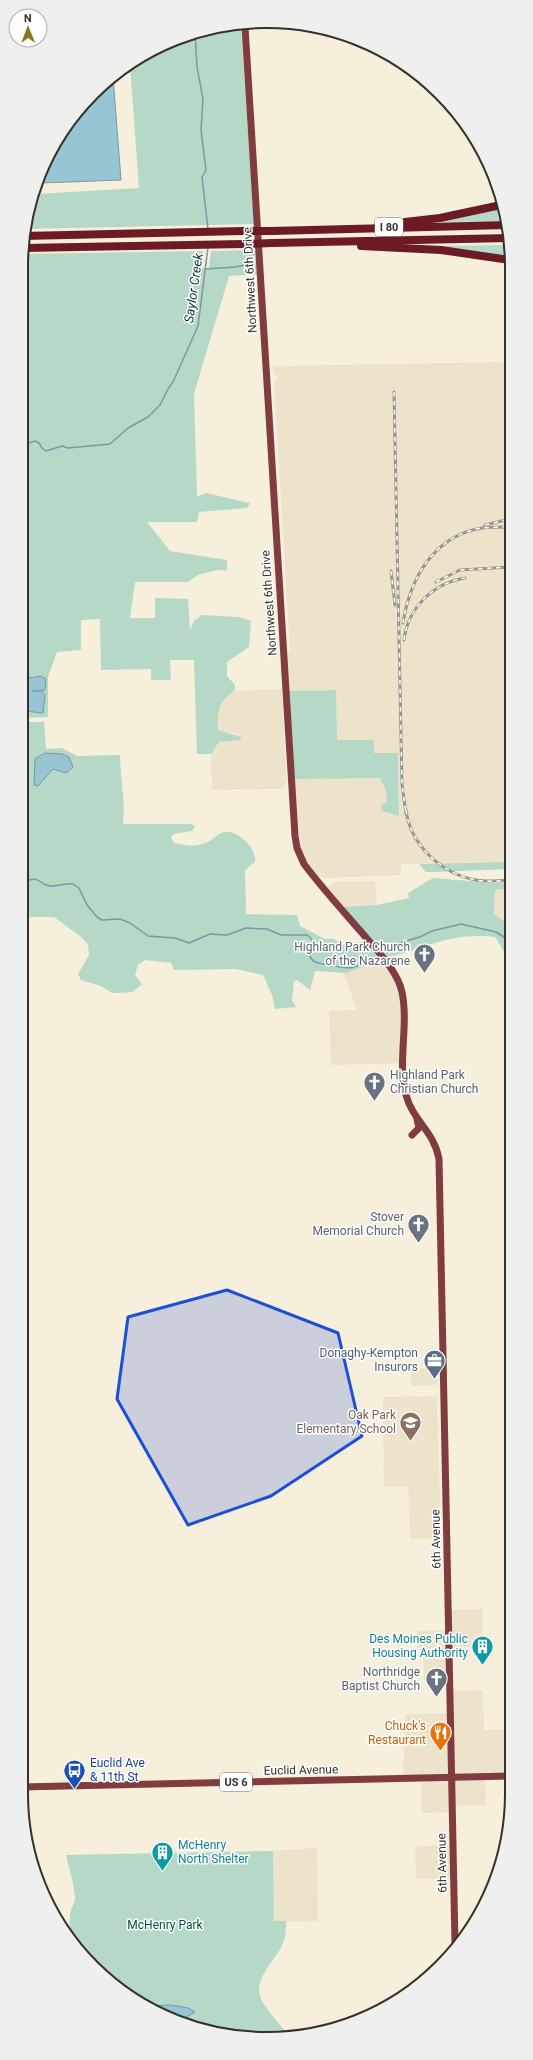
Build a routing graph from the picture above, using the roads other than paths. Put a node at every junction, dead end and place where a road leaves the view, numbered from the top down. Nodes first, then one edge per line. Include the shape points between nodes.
1 (245, 29) edge
2 (497, 206) edge
3 (501, 225) edge
4 (310, 230) junction
5 (30, 236) edge
6 (503, 238) edge
7 (306, 243) junction
8 (29, 248) edge
9 (505, 259) edge
10 (417, 1116) junction
11 (412, 1135) dead end
12 (432, 1135) joint
13 (505, 1776) edge
14 (452, 1777) junction
15 (28, 1786) edge
16 (455, 1940) edge

1 - 10 main road, Northwest 6th Drive via 295,836 304,864 380,955 398,982 404,1010 404,1088
2 - 4 highway via 440,218
3 - 4 highway, I 80
4 - 5 highway, I 80, bridge
6 - 7 highway, I 80
7 - 8 highway, I 80, bridge
7 - 9 highway via 441,250
10 - 11 main road via 419,1128
10 - 12 main road, Northwest 6th Drive
12 - 14 main road, 6th Avenue via 439,1159
13 - 14 main road, Euclid Avenue / US 6
14 - 15 main road, Euclid Avenue / US 6
14 - 16 main road, 6th Avenue

